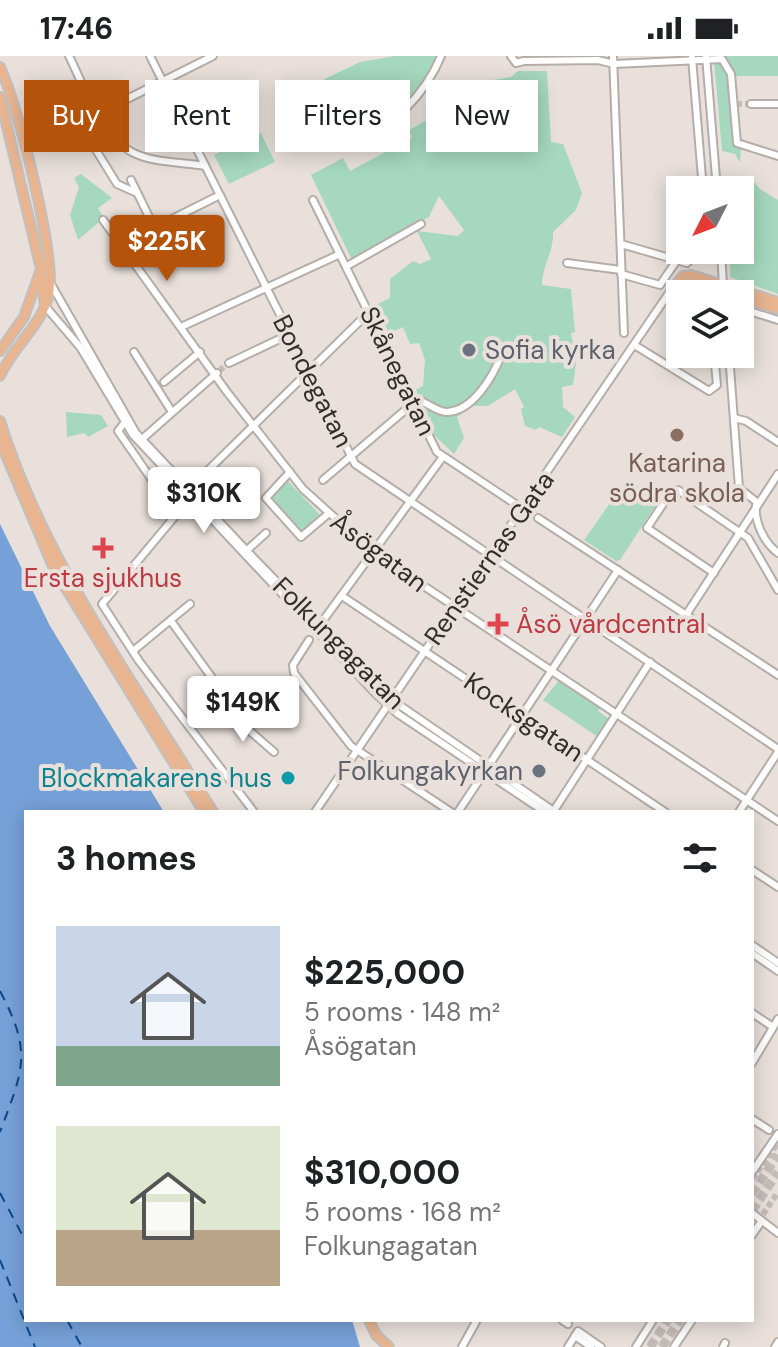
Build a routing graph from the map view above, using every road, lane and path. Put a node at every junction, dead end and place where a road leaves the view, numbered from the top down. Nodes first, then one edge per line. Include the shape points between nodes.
1 (69, 56) edge
2 (150, 56) edge
3 (213, 56) edge
4 (441, 56) edge
5 (511, 56) edge
6 (613, 56) edge
7 (692, 57) edge
8 (706, 57) edge
9 (522, 59) edge
10 (614, 64) junction
11 (0, 67) edge
12 (82, 80) edge
13 (162, 80) edge
14 (165, 80) edge
15 (0, 97) edge
16 (410, 104) edge
17 (751, 104) tunnel mouth
18 (778, 104) edge
19 (129, 150) edge
20 (97, 152) edge
21 (198, 152) edge
22 (778, 156) edge
23 (205, 166) junction
24 (702, 176) edge
25 (716, 176) edge
26 (131, 180) dead end
27 (137, 193) junction
28 (220, 195) junction
29 (313, 200) dead end
30 (103, 220) dead end
31 (421, 224) dead end
32 (154, 227) junction
33 (621, 244) junction
34 (120, 245) junction
35 (338, 255) junction
36 (666, 257) edge
37 (567, 263) dead end
38 (674, 264) edge
39 (347, 266) junction
40 (41, 269) junction
41 (621, 272) junction
42 (679, 280) edge
43 (702, 280) edge
44 (51, 284) junction
45 (266, 287) junction
46 (754, 297) edge
47 (45, 301) junction
48 (59, 301) junction
49 (666, 302) edge
50 (754, 302) edge
51 (778, 302) edge
52 (29, 306) junction
53 (778, 309) edge
54 (754, 312) edge
55 (368, 313) junction
56 (778, 320) edge
57 (181, 327) junction
58 (624, 333) dead end
59 (290, 334) junction
60 (636, 346) junction
61 (0, 351) edge
62 (134, 352) dead end
63 (200, 352) junction
64 (502, 353) dead end
65 (10, 358) junction
66 (229, 363) tunnel mouth
67 (0, 366) edge
68 (666, 366) edge
69 (670, 368) edge
70 (715, 368) edge
71 (730, 368) edge
72 (218, 372) junction
73 (310, 372) junction
74 (0, 376) edge
75 (164, 382) dead end
76 (412, 403) junction
77 (172, 412) junction
78 (734, 418) junction
79 (0, 421) edge
80 (126, 421) junction
81 (254, 426) junction
82 (140, 440) junction
83 (0, 441) edge
84 (778, 442) edge
85 (351, 456) junction
86 (442, 458) junction
87 (290, 472) junction
88 (778, 474) edge
89 (323, 480) dead end
90 (189, 492) junction
91 (411, 501) junction
92 (757, 504) junction
93 (523, 509) junction
94 (175, 513) junction
95 (328, 514) junction
96 (538, 518) dead end
97 (740, 532) junction
98 (266, 533) dead end
99 (245, 552) junction
100 (374, 553) junction
101 (778, 553) edge
102 (492, 555) junction
103 (618, 570) junction
104 (714, 573) junction
105 (778, 590) edge
106 (342, 596) junction
107 (190, 604) dead end
108 (455, 608) junction
109 (686, 615) junction
110 (586, 619) junction
111 (171, 621) junction
112 (319, 626) junction
113 (309, 640) dead end
114 (133, 651) junction
115 (425, 652) junction
116 (650, 662) junction
117 (552, 670) junction
118 (778, 675) edge
119 (390, 703) junction
120 (617, 713) junction
121 (523, 716) junction
122 (358, 749) junction
123 (778, 751) edge
124 (274, 752) dead end
125 (587, 759) junction
126 (487, 769) junction
127 (746, 800) junction
128 (203, 810) edge
129 (212, 810) edge
130 (252, 810) edge
131 (316, 810) edge
132 (448, 810) edge
133 (459, 810) edge
134 (542, 810) edge
135 (551, 810) edge
136 (555, 810) edge
137 (662, 810) edge
138 (740, 810) edge
139 (778, 821) edge
140 (754, 871) edge
141 (778, 887) edge
142 (754, 946) edge
143 (754, 954) edge
144 (778, 963) edge
145 (778, 971) edge
146 (754, 1014) edge
147 (778, 1019) edge
148 (773, 1027) junction
149 (754, 1060) edge
150 (754, 1120) edge
151 (769, 1130) dead end
152 (778, 1134) edge
153 (754, 1169) edge
154 (754, 1215) edge
155 (761, 1222) junction
156 (754, 1232) edge
157 (778, 1233) edge
158 (368, 1322) edge
159 (368, 1322) edge
160 (476, 1322) edge
161 (652, 1322) edge
162 (691, 1322) edge
163 (577, 1334) junction
164 (382, 1347) edge
165 (389, 1347) edge
166 (462, 1347) edge
167 (568, 1347) edge
168 (591, 1347) edge
169 (601, 1347) edge
170 (636, 1347) edge
171 (674, 1347) edge

1 - 12 street
2 - 13 street, Bondegatan
3 - 14 street
4 - 16 street
5 - 9 street via 516,63
6 - 10 street
7 - 8 street
7 - 10 street
7 - 24 street
8 - 22 street via 728,65 737,143
8 - 25 street
9 - 10 street
10 - 33 street
11 - 44 main road, Folkungagatan via 48,242
15 - 40 main road
17 - 18 street
19 - 23 street
20 - 27 street via 117,184
21 - 23 street, Bondegatan
23 - 28 street, Bondegatan
26 - 27 street
27 - 32 street
28 - 32 street
28 - 45 street, Bondegatan
29 - 35 street, Skånegatan
30 - 34 street, Åsögatan
31 - 39 street
32 - 34 street
33 - 36 street
33 - 41 street
34 - 57 street, Åsögatan
35 - 39 street, Skånegatan
35 - 45 street
37 - 41 street
38 - 41 street via 660,285
39 - 55 street, Skånegatan
40 - 47 main road
40 - 52 main road
41 - 58 street
42 - 43 main road via 691,275
44 - 47 main road, Folkungagatan
44 - 48 street, Folkungagatan
45 - 57 street
45 - 59 street, Bondegatan
46 - 51 main road
47 - 48 main road
47 - 52 main road
47 - 65 main road
47 - 80 street, Folkungagatan
48 - 80 street, Folkungagatan
49 - 60 street, Renstiernas Gata
50 - 53 main road
52 - 61 main road
54 - 56 street
55 - 73 street
55 - 76 street, Skånegatan
57 - 63 street, Åsögatan
59 - 66 street
59 - 73 street, Bondegatan
60 - 68 street
60 - 93 street, Renstiernas Gata
62 - 77 street
63 - 72 street, Åsögatan
63 - 75 street
64 - 76 street via 482,388 461,408 445,412 420,400
65 - 67 main road
65 - 74 main road
69 - 70 street via 712,390 717,385
71 - 78 street
72 - 77 street
72 - 81 street, Åsögatan
73 - 81 street
73 - 85 street, Bondegatan
76 - 85 street
76 - 86 street, Skånegatan
77 - 82 street
78 - 84 street
78 - 92 street via 739,488
79 - 129 main road via 59,565
80 - 82 street, Folkungagatan
80 - 94 street, Folkungagatan via 118,431
81 - 87 street, Åsögatan
81 - 90 street
82 - 90 street, Folkungagatan
83 - 128 main road via 54,569
85 - 89 street
85 - 91 street, Bondegatan via 358,467
86 - 91 street
86 - 93 street, Skånegatan
87 - 95 street, Åsögatan
87 - 95 street via 266,498 301,537
88 - 92 street
90 - 94 street
90 - 99 street, Folkungagatan
91 - 100 street
91 - 102 street, Bondegatan
92 - 97 street
92 - 101 street via 757,521
93 - 102 street, Renstiernas Gata
94 - 114 street via 102,604
95 - 100 street, Åsögatan
96 - 103 street
97 - 104 street
97 - 104 street via 675,490 647,528
97 - 105 street
98 - 99 street
99 - 112 street, Folkungagatan
99 - 119 street, Folkungagatan
100 - 106 street
100 - 108 street, Åsögatan
102 - 108 street, Renstiernas Gata
102 - 110 street, Bondegatan
103 - 109 street
103 - 110 street
104 - 109 street
106 - 112 street
106 - 115 street, Kocksgatan
107 - 111 street
108 - 115 street, Renstiernas Gata
108 - 117 street, Åsögatan
109 - 118 street
110 - 116 street, Bondegatan
110 - 117 street
111 - 114 street
111 - 124 street via 251,732
112 - 119 street, Folkungagatan
113 - 122 street via 293,665 294,673
114 - 130 street
115 - 119 street, Renstiernas Gata
115 - 121 street, Kocksgatan
116 - 120 street
116 - 123 street, Bondegatan
117 - 120 street, Åsögatan
117 - 121 street
119 - 122 street, Renstiernas Gata
119 - 126 street, Folkungagatan
120 - 125 street
120 - 127 street, Åsögatan
121 - 125 street, Kocksgatan
121 - 126 street
122 - 131 street, Renstiernas Gata
122 - 132 street
123 - 127 street
125 - 136 street
125 - 137 street, Kocksgatan
126 - 133 street
126 - 134 street, Folkungagatan
126 - 135 street, Folkungagatan
127 - 138 street
127 - 139 street, Åsögatan
140 - 141 street
142 - 144 street
143 - 145 street
146 - 148 street
147 - 148 street
148 - 149 street
150 - 151 street
152 - 153 street
154 - 155 street
155 - 156 street
155 - 157 street
158 - 164 main road via 372,1338
159 - 165 main road
160 - 166 street
161 - 170 street
162 - 171 street
163 - 167 street
163 - 168 street
163 - 169 street

